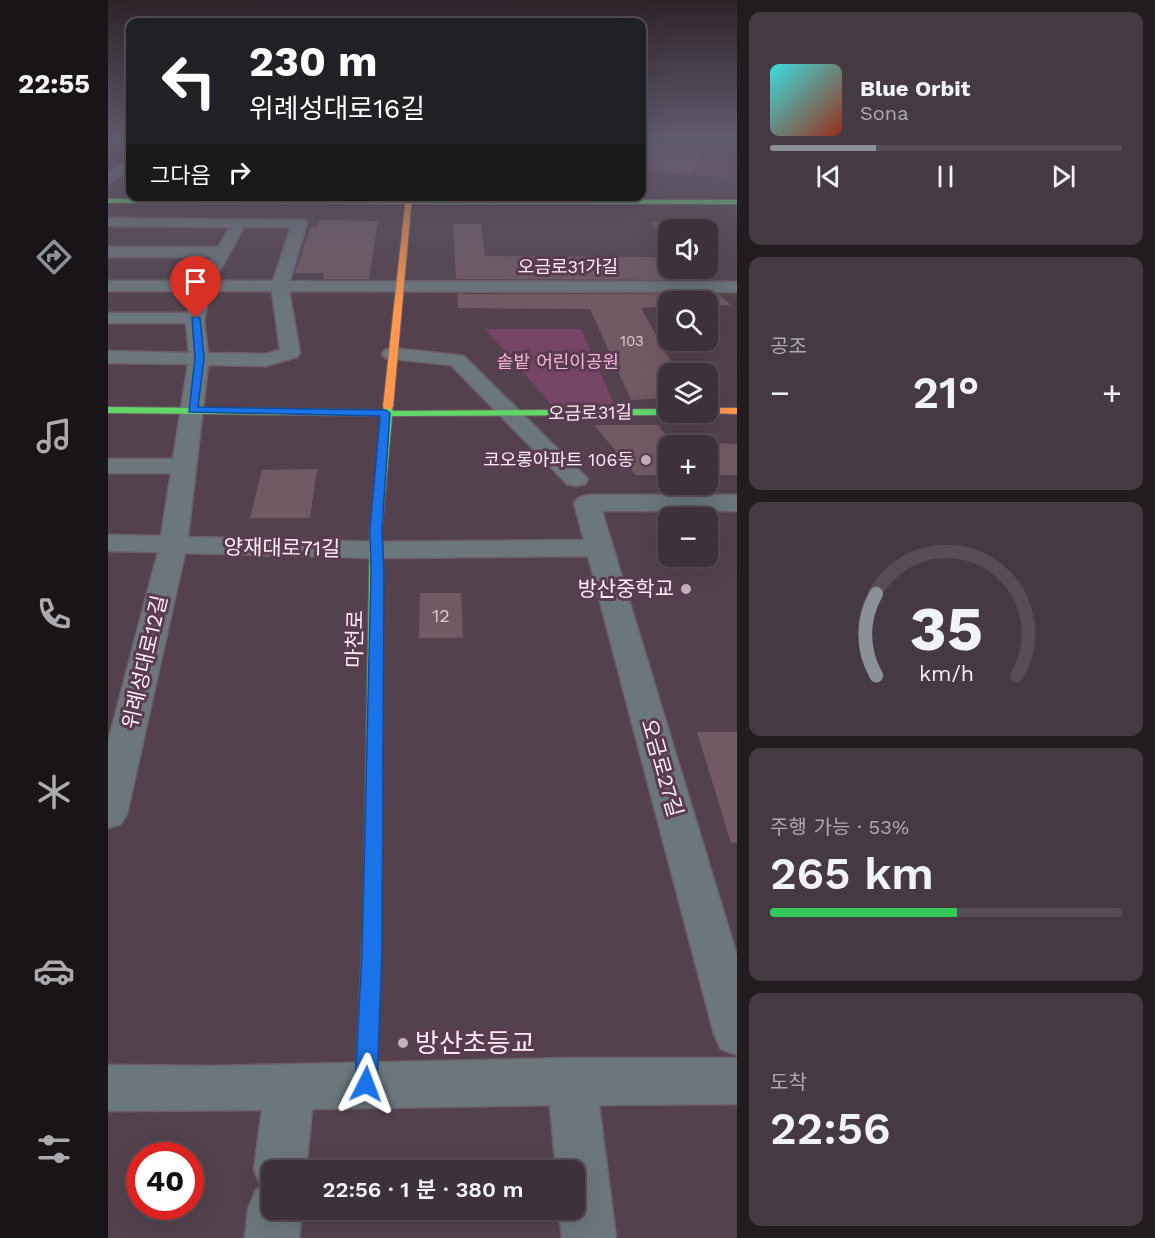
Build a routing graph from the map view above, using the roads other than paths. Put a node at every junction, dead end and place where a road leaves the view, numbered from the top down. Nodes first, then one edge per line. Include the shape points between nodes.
1 (108, 201) edge
2 (126, 201) edge
3 (408, 201) edge
4 (627, 201) edge
5 (736, 202) edge
6 (108, 222) edge
7 (240, 222) junction
8 (108, 252) edge
9 (222, 252) junction
10 (108, 286) edge
11 (203, 286) junction
12 (280, 286) junction
13 (399, 286) junction
14 (736, 287) edge
15 (108, 318) edge
16 (196, 318) junction
17 (392, 354) junction
18 (108, 357) edge
19 (199, 358) junction
20 (108, 410) edge
21 (192, 410) junction
22 (658, 411) edge
23 (718, 411) edge
24 (736, 411) edge
25 (386, 413) junction
26 (511, 414) junction
27 (108, 465) edge
28 (184, 466) junction
29 (582, 491) junction
30 (736, 503) edge
31 (108, 543) edge
32 (173, 546) junction
33 (600, 548) junction
34 (377, 550) junction
35 (115, 758) edge
36 (108, 814) edge
37 (736, 1034) edge
38 (572, 1081) junction
39 (736, 1081) edge
40 (366, 1084) junction
41 (290, 1086) junction
42 (108, 1088) edge
43 (281, 1160) edge
44 (274, 1220) edge
45 (272, 1238) edge
46 (589, 1238) edge

1 - 2 street
3 - 13 street, 마천로
4 - 5 street
6 - 7 street
7 - 9 street, 위례성대로12길
7 - 12 street via 300,223
8 - 9 street
9 - 11 street, 위례성대로12길
10 - 11 street, 오금로31가길
11 - 12 street, 오금로31가길
11 - 16 street, 위례성대로12길
12 - 13 street, 오금로31가길
12 - 19 street via 290,353 266,360
13 - 14 street, 오금로31가길
13 - 17 street, 마천로
15 - 16 street
16 - 19 street, 위례성대로12길
17 - 25 street, 마천로
17 - 26 street, 오금로31길 via 457,360
18 - 19 street
19 - 21 street, 위례성대로12길
20 - 21 street, 오금로31길
21 - 25 street, 오금로31길
21 - 28 street, 위례성대로12길
22 - 26 street, 오금로31길
23 - 24 street
25 - 26 street, 오금로31길
25 - 34 street, 마천로
26 - 29 street, 오금로31길
27 - 28 street
28 - 32 street, 위례성대로12길
29 - 30 street
29 - 33 street, 오금로27길
31 - 32 street, 양재대로71길
32 - 34 street, 양재대로71길
32 - 35 street, 위례성대로12길
33 - 34 street, 양재대로71길
33 - 37 street, 오금로27길
34 - 40 street, 마천로 via 372,952
35 - 36 street, 위례성대로12길
38 - 39 street
38 - 40 street
38 - 46 street
40 - 41 street
41 - 42 street
41 - 43 street
44 - 45 street

